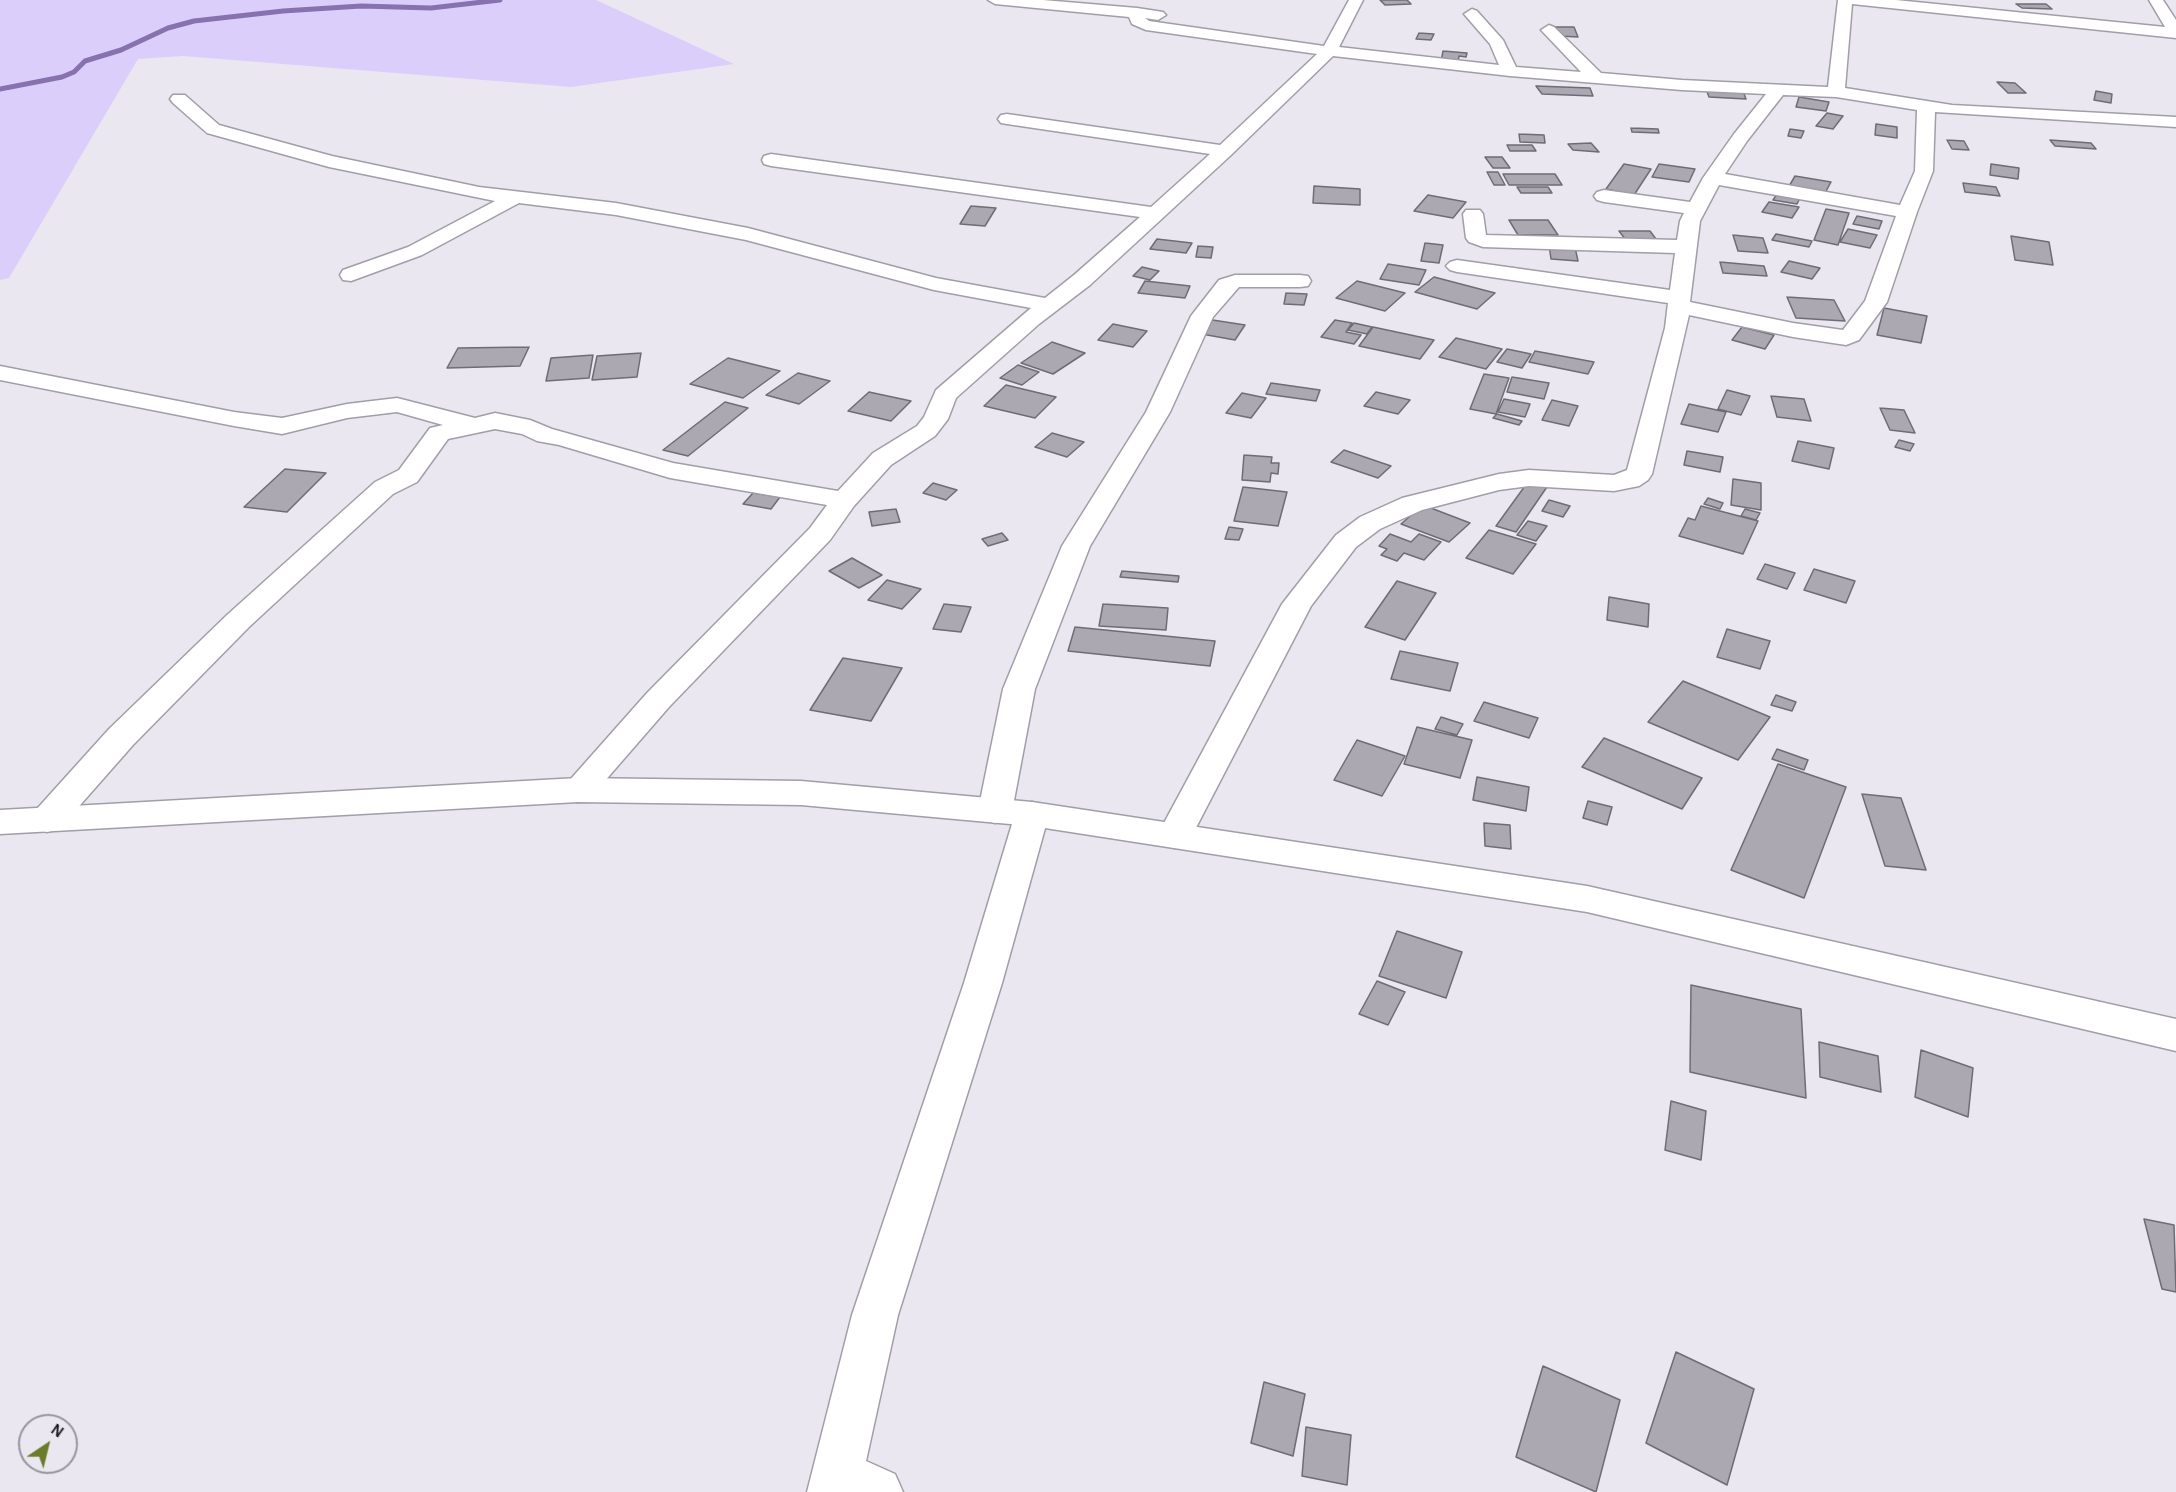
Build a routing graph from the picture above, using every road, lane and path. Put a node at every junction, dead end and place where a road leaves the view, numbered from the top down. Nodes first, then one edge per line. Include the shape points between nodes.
1 (995, 0) edge
2 (1356, 0) edge
3 (1845, 0) edge
4 (1852, 0) edge
5 (2156, 0) edge
6 (1137, 12) junction
7 (1472, 14) dead end
8 (1266, 27) dead end
9 (1549, 30) dead end
10 (2176, 33) edge
11 (1330, 40) junction
12 (1509, 71) junction
13 (1596, 78) junction
14 (1779, 89) junction
15 (1836, 92) junction
16 (179, 99) dead end
17 (1926, 106) junction
18 (1007, 119) dead end
19 (2176, 122) edge
20 (1225, 151) junction
21 (771, 160) dead end
22 (1713, 177) junction
23 (518, 196) junction
24 (1604, 196) dead end
25 (1697, 209) junction
26 (1908, 212) junction
27 (1155, 213) junction
28 (1473, 214) dead end
29 (1687, 247) junction
30 (1457, 266) dead end
31 (351, 275) dead end
32 (1300, 281) dead end
33 (1680, 302) junction
34 (1049, 305) junction
35 (0, 373) edge
36 (474, 426) junction
37 (844, 500) junction
38 (578, 790) junction
39 (1013, 813) junction
40 (47, 820) junction
41 (0, 822) edge
42 (1175, 836) junction
43 (2176, 1035) edge
44 (849, 1486) edge

1 - 6 street
2 - 11 street
3 - 15 street
4 - 10 street
5 - 10 street
6 - 8 street
6 - 11 street via 1137,21 1146,25
7 - 12 street via 1497,43
9 - 13 street
11 - 12 street
11 - 20 street
12 - 13 street
13 - 14 street
14 - 15 street
14 - 22 street
15 - 17 street
16 - 23 street via 213,129 329,161 479,193
17 - 19 street
17 - 26 street via 1924,171
18 - 20 street
20 - 27 street
21 - 27 street
22 - 25 street
22 - 26 street
23 - 31 street via 415,251
23 - 34 street via 616,209 748,234 934,284
24 - 25 street
25 - 29 street via 1690,221
26 - 33 street via 1876,302 1845,338 1793,330
27 - 34 street
28 - 29 street via 1476,238 1483,241
29 - 33 street
30 - 33 street
32 - 39 street via 1235,281 1227,285 1202,316 1158,412 1076,546 1019,689
33 - 42 street via 1639,474 1614,483 1529,478 1499,482 1412,504 1370,523 1346,540 1297,604
34 - 37 street via 953,387 926,430 882,459
35 - 36 street via 282,426 347,411 397,405
36 - 37 street via 495,421 530,428 546,436 670,470
36 - 40 street via 438,433 408,476 384,488 238,621 121,737
37 - 38 street via 820,534 658,700
38 - 39 street via 801,793
38 - 40 street
39 - 42 street
39 - 44 street via 983,983 875,1316
40 - 41 street
42 - 43 street via 1587,899

